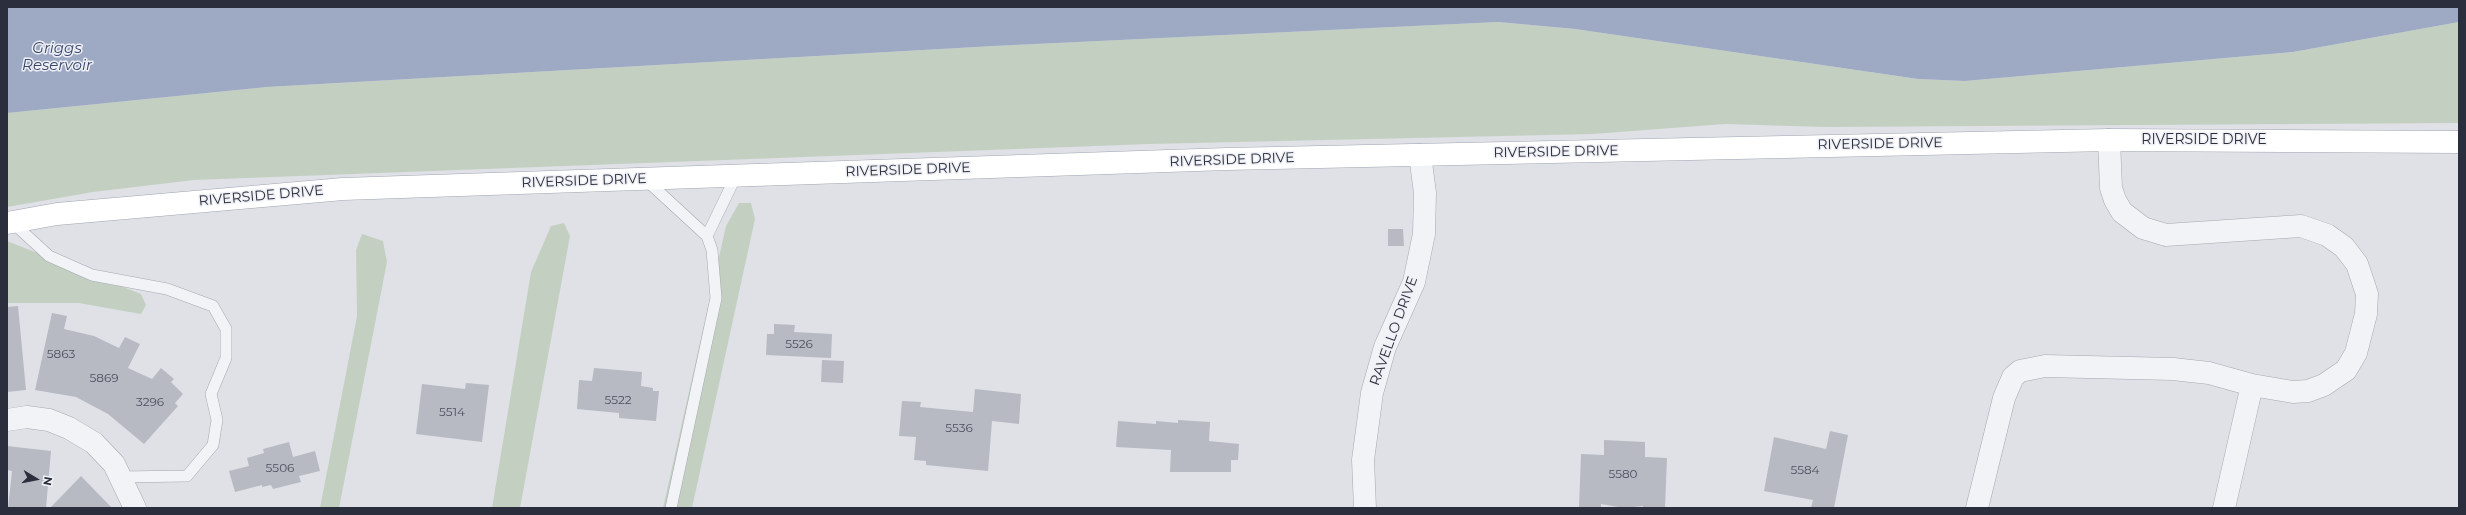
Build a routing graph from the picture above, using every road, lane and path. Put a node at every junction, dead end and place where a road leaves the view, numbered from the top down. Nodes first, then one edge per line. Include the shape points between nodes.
1 (2109, 140) junction
2 (2459, 142) edge
3 (1420, 155) junction
4 (736, 176) junction
5 (644, 179) junction
6 (10, 223) edge
7 (707, 236) junction
8 (2252, 385) junction
9 (17, 418) edge
10 (120, 477) junction
11 (135, 508) edge
12 (671, 508) edge
13 (1365, 508) edge
14 (1977, 508) edge
15 (2224, 508) edge

1 - 2 main road, RIVERSIDE DRIVE
1 - 3 main road, RIVERSIDE DRIVE
1 - 8 street via 2111,188 2115,200 2122,212 2143,228 2166,235 2301,226 2327,235 2344,247 2357,264 2367,294 2366,314 2356,353 2346,370 2324,385 2308,390 2293,392
3 - 4 main road, RIVERSIDE DRIVE
3 - 13 street, RAVELLO DRIVE via 1425,193 1424,234 1414,282 1385,347 1372,392 1363,460
4 - 5 main road, RIVERSIDE DRIVE
4 - 7 lane
5 - 6 main road, RIVERSIDE DRIVE via 343,189 56,214
5 - 7 lane
6 - 10 lane via 49,256 92,276 167,289 213,306 226,329 226,358 212,394 217,420 213,444 187,476
7 - 12 lane via 712,250 716,298
8 - 14 street via 2209,373 2174,369 2045,366 2020,371 2013,378 2004,398
8 - 15 street
9 - 10 street via 49,420 69,428 94,443 114,464
10 - 11 street

